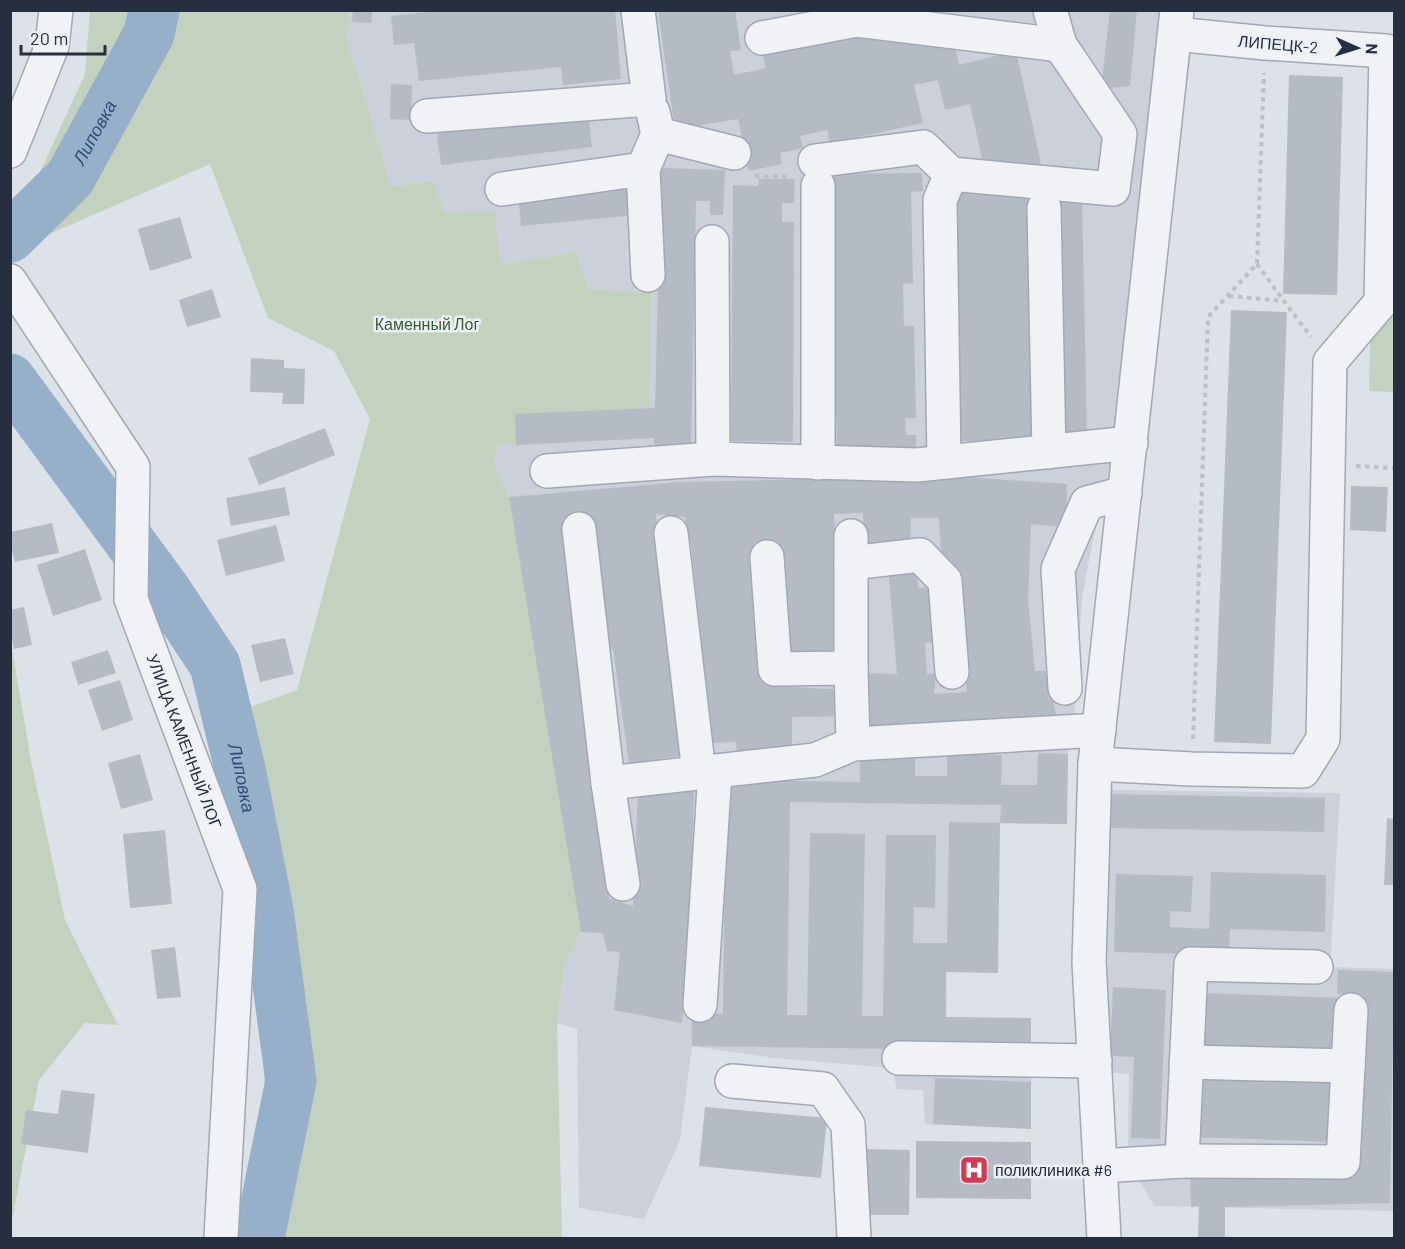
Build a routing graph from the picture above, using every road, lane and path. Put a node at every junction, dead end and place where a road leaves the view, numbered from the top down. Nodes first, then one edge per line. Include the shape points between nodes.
1 (56, 10) edge
2 (638, 10) edge
3 (1050, 10) edge
4 (1176, 22) edge
5 (762, 38) dead end
6 (1265, 43) junction
7 (1060, 45) junction
8 (1390, 73) edge
9 (650, 99) junction
10 (427, 116) dead end
11 (658, 134) junction
12 (10, 151) edge
13 (734, 153) joint
14 (643, 169) junction
15 (817, 174) junction
16 (951, 174) junction
17 (502, 189) dead end
18 (1113, 189) junction
19 (1158, 194) junction
20 (1044, 208) dead end
21 (712, 242) dead end
22 (1257, 264) junction
23 (648, 275) dead end
24 (10, 280) edge
25 (1228, 296) junction
26 (1284, 301) junction
27 (1330, 362) junction
28 (1131, 443) junction
29 (1049, 452) junction
30 (713, 459) junction
31 (944, 462) junction
32 (818, 463) junction
33 (547, 471) dead end
34 (1125, 493) junction
35 (579, 529) dead end
36 (671, 533) dead end
37 (767, 557) dead end
38 (851, 668) junction
39 (952, 672) dead end
40 (1065, 688) dead end
41 (1099, 730) junction
42 (853, 744) junction
43 (1095, 764) junction
44 (1192, 769) junction
45 (707, 772) junction
46 (608, 783) junction
47 (623, 884) dead end
48 (1316, 967) dead end
49 (700, 1005) dead end
50 (1351, 1010) dead end
51 (899, 1058) dead end
52 (1095, 1060) junction
53 (1186, 1062) junction
54 (1348, 1066) junction
55 (732, 1081) dead end
56 (1182, 1161) junction
57 (1101, 1166) junction
58 (221, 1239) edge
59 (854, 1239) edge
60 (1104, 1239) edge

1 - 12 street via 52,46
2 - 9 street
3 - 7 street
4 - 6 street, ЛИПЕЦК-2
4 - 19 street
5 - 7 street via 857,20
6 - 8 street, ЛИПЕЦК-2 via 1386,51
6 - 22 path
7 - 18 street via 1120,134
8 - 27 street via 1381,302
9 - 10 street
9 - 11 street
11 - 13 street
11 - 14 street
13 - 15 path via 746,174
14 - 17 street
14 - 23 street
15 - 16 street via 922,147
15 - 32 street
16 - 18 street
16 - 31 street via 940,200
18 - 19 street
19 - 28 street
20 - 29 street
21 - 30 street
22 - 25 path
22 - 26 path
24 - 58 street, УЛИЦА КАМЕННЫЙ ЛОГ via 133,467 131,599 240,890
25 - 26 path
25 - 44 path via 1208,317
26 - 27 path
27 - 44 street via 1323,740 1303,771
28 - 29 street
28 - 34 street
29 - 31 street
30 - 32 street
30 - 33 street
31 - 32 street
34 - 40 street via 1087,503 1058,569
34 - 41 street
35 - 46 street
36 - 45 street
37 - 38 street via 776,669
38 - 39 street via 851,549 920,555 945,581
38 - 42 street
41 - 42 street
41 - 43 street
42 - 45 street via 814,760
43 - 44 street
43 - 52 street via 1089,962
45 - 46 street
45 - 49 street
46 - 47 street
48 - 53 street via 1191,964
50 - 54 street
51 - 52 street
52 - 57 street
53 - 54 street
53 - 56 street
54 - 56 street via 1343,1162
55 - 59 street via 823,1089 848,1125
56 - 57 street
57 - 60 street

